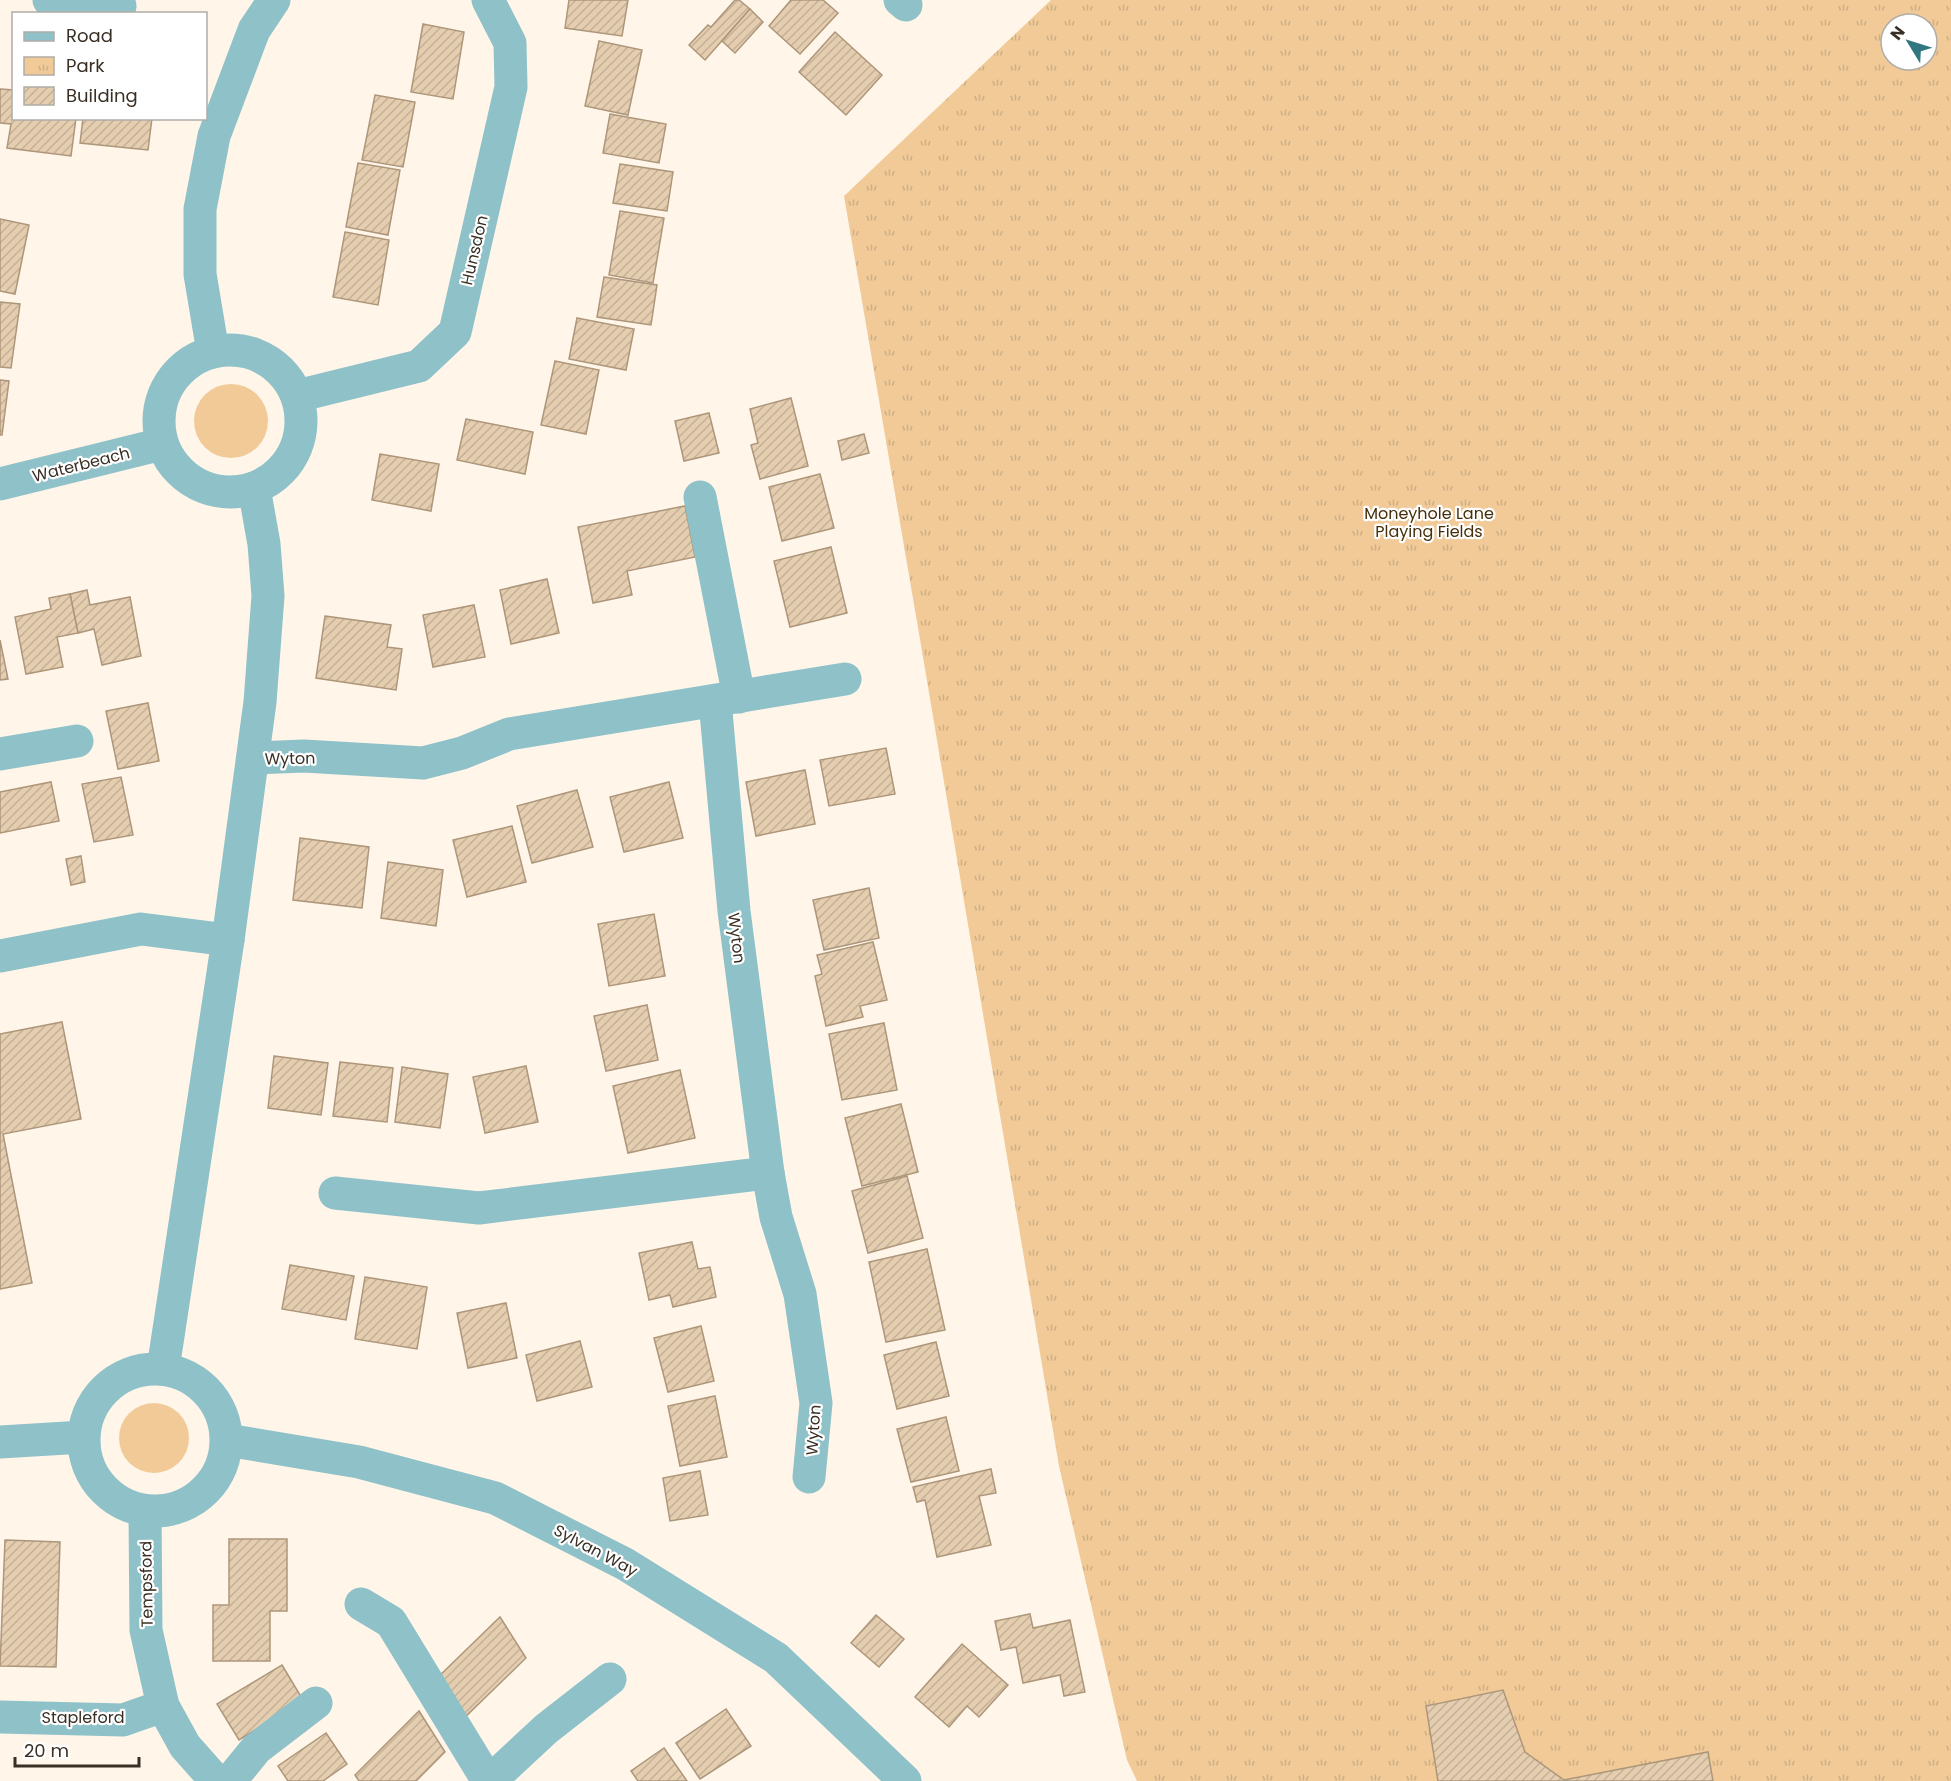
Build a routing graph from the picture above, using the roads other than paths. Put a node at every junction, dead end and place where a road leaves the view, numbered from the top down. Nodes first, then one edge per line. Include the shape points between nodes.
1 (49, 0) edge
2 (274, 0) edge
3 (489, 0) edge
4 (120, 6) dead end
5 (213, 352) junction
6 (297, 396) junction
7 (162, 444) junction
8 (0, 484) edge
9 (254, 488) junction
10 (700, 497) dead end
11 (844, 679) dead end
12 (727, 699) junction
13 (77, 741) dead end
14 (0, 754) edge
15 (253, 758) junction
16 (228, 940) junction
17 (0, 956) edge
18 (768, 1173) junction
19 (335, 1193) dead end
20 (163, 1369) junction
21 (83, 1437) junction
22 (227, 1440) junction
23 (0, 1442) edge
24 (809, 1478) dead end
25 (145, 1512) junction
26 (361, 1604) dead end
27 (610, 1679) dead end
28 (316, 1703) dead end
29 (163, 1706) junction
30 (0, 1717) edge
31 (216, 1781) edge
32 (230, 1781) edge
33 (489, 1781) edge
34 (905, 1781) edge

1 - 4 street
2 - 5 street via 254,30 214,136 200,208 200,274
3 - 6 street, Hunsdon via 510,43 511,87 455,332 420,366
5 - 6 street via 254,353 272,363
5 - 7 street via 192,360 174,376 162,397
6 - 9 street via 301,418 298,441 289,461 274,477
7 - 8 street, Waterbeach
7 - 9 street via 173,464 189,480 209,489 232,492
9 - 15 street via 268,596
10 - 12 street
11 - 12 street, Wyton
12 - 15 street, Wyton via 509,734 423,763 304,756
12 - 18 street, Wyton via 734,911
13 - 14 street
15 - 16 street
16 - 17 street via 141,929
16 - 20 street
18 - 19 street via 479,1208
18 - 24 street, Wyton via 776,1217 800,1294 816,1403
20 - 21 street via 140,1370 118,1379 100,1394 87,1414
20 - 22 street via 183,1374 201,1385 224,1420
21 - 23 street
21 - 25 street via 85,1458 93,1478 124,1506
22 - 25 street via 223,1465 211,1486 192,1502 169,1511
22 - 34 street, Sylvan Way via 359,1462 495,1498 625,1564 776,1658
25 - 29 street, Tempsford via 146,1630
26 - 33 street via 391,1622
27 - 33 street via 546,1729
28 - 32 street via 256,1749
29 - 30 street, Stapleford via 123,1720
29 - 31 street, Tempsford via 184,1746

